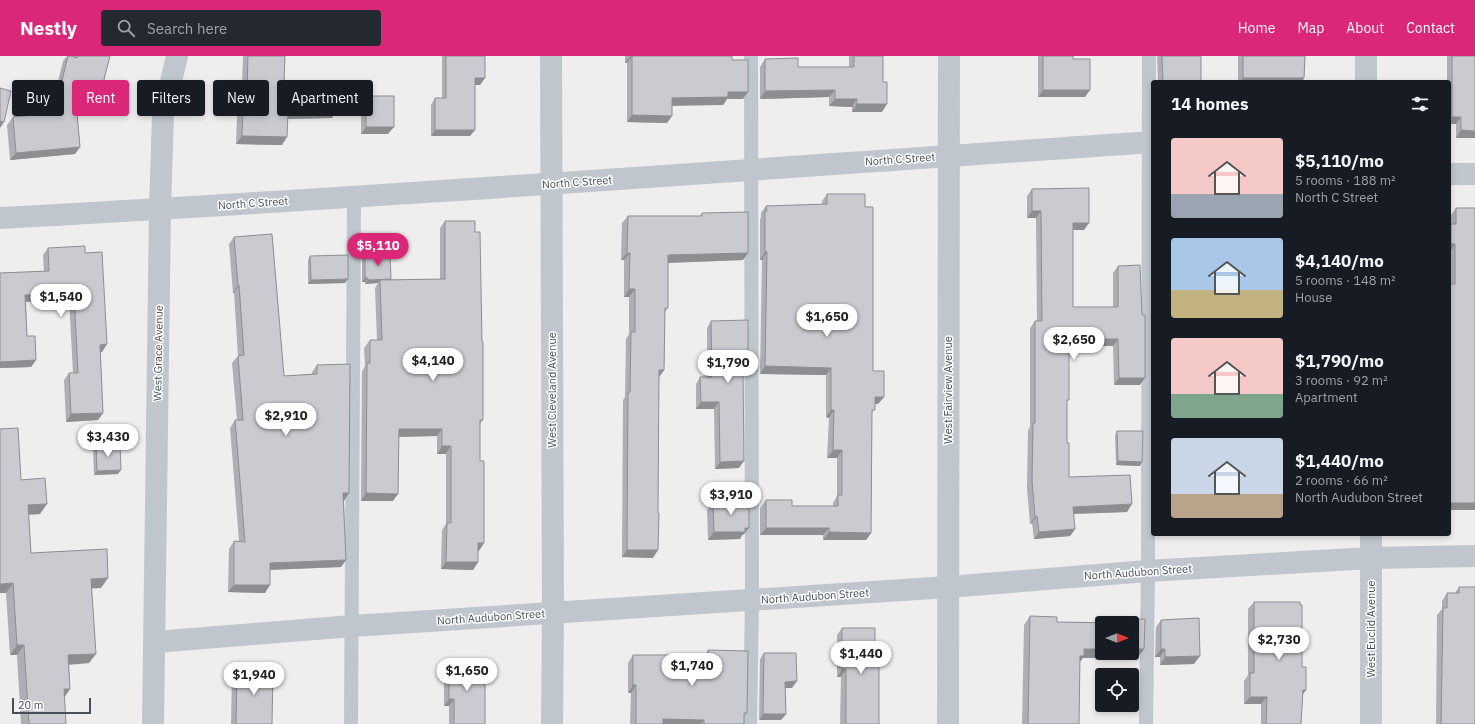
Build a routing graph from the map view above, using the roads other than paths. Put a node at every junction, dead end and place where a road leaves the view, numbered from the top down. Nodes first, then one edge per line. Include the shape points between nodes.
1 (177, 56) edge
2 (551, 56) edge
3 (750, 56) edge
4 (949, 56) edge
5 (1149, 56) edge
6 (1366, 56) edge
7 (1366, 80) edge
8 (1151, 142) edge
9 (949, 156) junction
10 (750, 170) junction
11 (1451, 174) edge
12 (1475, 174) edge
13 (551, 184) junction
14 (354, 196) junction
15 (160, 209) junction
16 (0, 218) edge
17 (1371, 536) edge
18 (1475, 556) edge
19 (1372, 558) junction
20 (1148, 571) junction
21 (948, 587) junction
22 (752, 600) junction
23 (553, 613) junction
24 (352, 626) junction
25 (155, 642) junction
26 (153, 724) edge
27 (351, 724) edge
28 (552, 724) edge
29 (750, 724) edge
30 (948, 724) edge
31 (1146, 724) edge
32 (1371, 724) edge

1 - 15 street, West Grace Avenue via 163,115
2 - 13 street, West Cleveland Avenue
3 - 10 lane
4 - 9 street, West Fairview Avenue
5 - 8 lane
6 - 7 street
8 - 9 street, North C Street
8 - 20 lane
9 - 10 street, North C Street
9 - 21 street, West Fairview Avenue
10 - 13 street, North C Street
10 - 22 lane
11 - 12 street
13 - 14 street, North C Street
13 - 23 street, West Cleveland Avenue
14 - 15 street, North C Street
14 - 24 lane
15 - 16 street, North C Street
15 - 25 street, West Grace Avenue
17 - 19 street, West Euclid Avenue
18 - 19 street, North Audubon Street
19 - 20 street, North Audubon Street
19 - 32 street, West Euclid Avenue
20 - 21 street, North Audubon Street
20 - 31 lane
21 - 22 street, North Audubon Street
21 - 30 street, West Fairview Avenue
22 - 23 street, North Audubon Street
22 - 29 lane
23 - 24 street, North Audubon Street
23 - 28 street, West Cleveland Avenue
24 - 25 street, North Audubon Street
24 - 27 lane
25 - 26 street, West Grace Avenue

